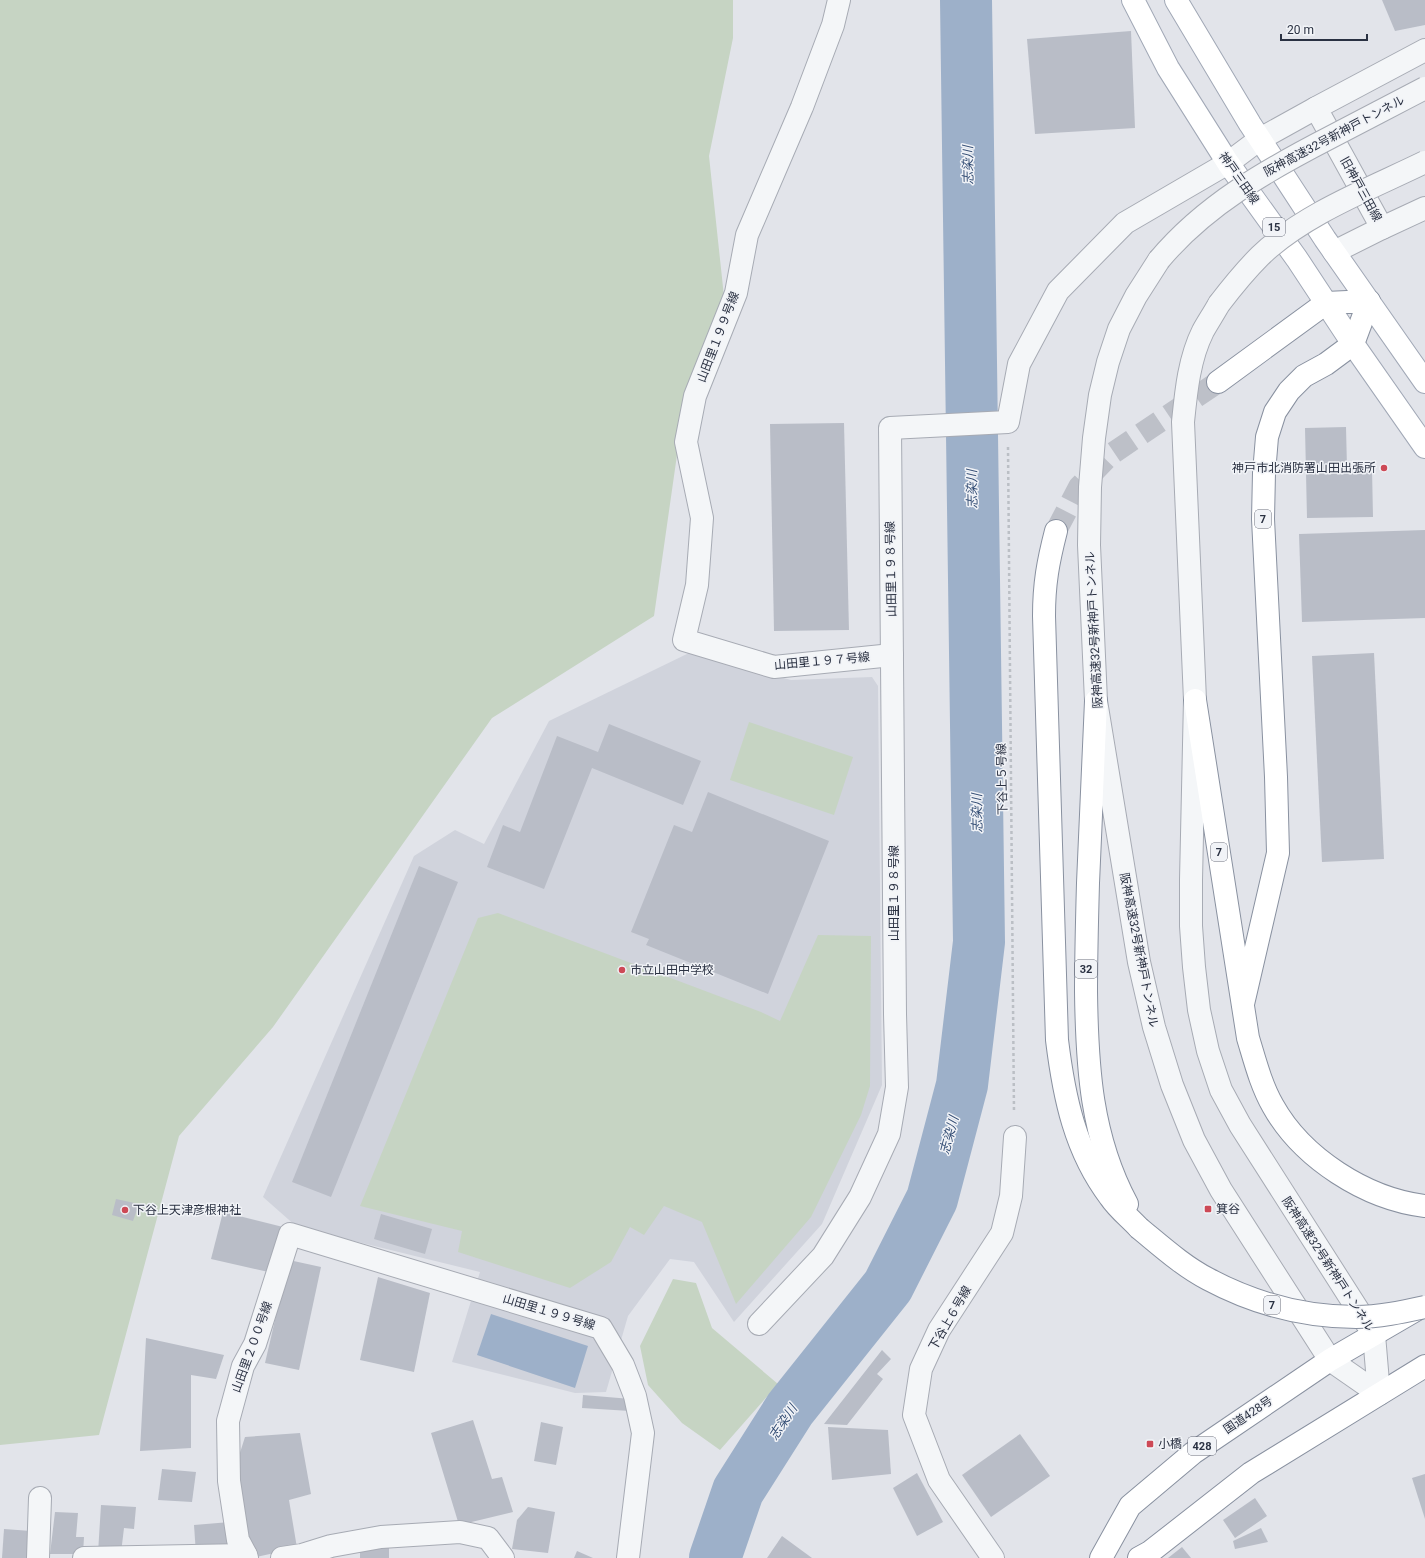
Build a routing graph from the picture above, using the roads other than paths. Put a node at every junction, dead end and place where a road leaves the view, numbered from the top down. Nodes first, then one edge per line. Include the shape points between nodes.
1 (839, 0) edge
2 (1133, 0) edge
3 (1176, 0) edge
4 (1425, 50) edge
5 (1425, 88) edge
6 (1316, 108) junction
7 (1260, 139) junction
8 (1425, 162) edge
9 (1228, 163) junction
10 (1425, 208) edge
11 (1382, 228) junction
12 (1334, 252) junction
13 (1369, 301) junction
14 (1326, 303) junction
15 (1353, 344) junction
16 (1218, 382) tunnel mouth
17 (1425, 382) edge
18 (1425, 447) edge
19 (1056, 531) tunnel mouth
20 (684, 640) joint
21 (892, 655) junction
22 (1195, 700) junction
23 (1096, 701) junction
24 (1243, 1004) junction
25 (1014, 1137) road end
26 (1425, 1206) edge
27 (1140, 1228) junction
28 (290, 1234) joint
29 (1425, 1306) edge
30 (759, 1324) dead end
31 (1374, 1335) junction
32 (1330, 1360) junction
33 (1425, 1366) edge
34 (1379, 1394) junction
35 (40, 1498) dead end
36 (247, 1557) edge
37 (38, 1558) edge
38 (84, 1558) edge
39 (282, 1558) edge
40 (503, 1558) edge
41 (628, 1558) edge
42 (993, 1558) edge
43 (1101, 1558) edge
44 (1140, 1558) edge

1 - 20 street, 山田里１９９号線 via 833,25 802,107 747,234 736,293 695,396 686,442 702,518 696,585
2 - 9 main road, 神戸三田線 / 15 via 1168,68
3 - 7 main road
4 - 6 street
5 - 23 street, 阪神高速32号新神戸トンネル / 32, bridge via 1296,155 1218,204 1172,245 1136,296 1108,362 1095,431 1090,487 1089,545
6 - 7 street
6 - 11 street, 旧神戸三田線
7 - 9 street
7 - 12 main road
8 - 22 street, 阪神高速32号新神戸トンネル, bridge via 1324,212 1262,254 1240,276 1219,304 1203,332 1186,386 1183,422
9 - 14 main road, 神戸三田線 / 15
9 - 21 street, 山田里１９８号線 via 1125,223 1058,291 1019,364 1008,422 890,428
10 - 11 street, 旧神戸三田線
11 - 12 street, 旧神戸三田線
12 - 13 main road
13 - 14 main road
13 - 15 main road
13 - 17 main road
14 - 15 main road, 神戸三田線 / 15
14 - 16 main road
15 - 18 main road, 神戸三田線 / 15
15 - 24 main road, 7 via 1304,376 1289,391 1275,412 1267,437 1263,520 1278,853
19 - 27 main road via 1047,567 1044,616 1057,1040 1061,1076 1078,1141 1093,1172 1111,1199
20 - 21 street, 山田里１９７号線 via 774,667
21 - 30 street, 山田里１９８号線 via 897,1087 889,1134 860,1197 822,1256
22 - 24 main road, 7
22 - 31 street, 阪神高速32号新神戸トンネル via 1191,926 1199,1010 1208,1051 1221,1090 1240,1125
23 - 27 main road, 32 via 1087,920 1086,1042 1090,1088 1108,1160 1121,1193
23 - 32 street, 阪神高速32号新神戸トンネル / 32 via 1139,962 1154,1027 1172,1085 1194,1140 1221,1190
24 - 26 main road, 7 via 1248,1038 1258,1073 1273,1106 1291,1133 1315,1157 1347,1179 1380,1195
25 - 42 street, 下谷上６号線 via 1011,1196 1002,1233 940,1330 921,1369 914,1415 939,1480
27 - 29 main road, 7, bridge via 1172,1256 1206,1278 1244,1297 1280,1308 1320,1315 1357,1317
28 - 36 street, 山田里２００号線 via 255,1344 243,1366 228,1421 229,1480 238,1540
28 - 41 street, 山田里１９９号線 via 601,1328 623,1365 635,1396 643,1433
29 - 31 main road, 国道428号 / 428
31 - 32 main road, 国道428号 / 428
31 - 34 street, 阪神高速32号新神戸トンネル
32 - 34 street, 阪神高速32号新神戸トンネル / 32
32 - 43 main road, 国道428号 / 428 via 1193,1453 1130,1506
33 - 34 main road
34 - 44 main road via 1251,1473
35 - 37 street
36 - 38 street
39 - 40 street via 381,1537 460,1532 488,1538

